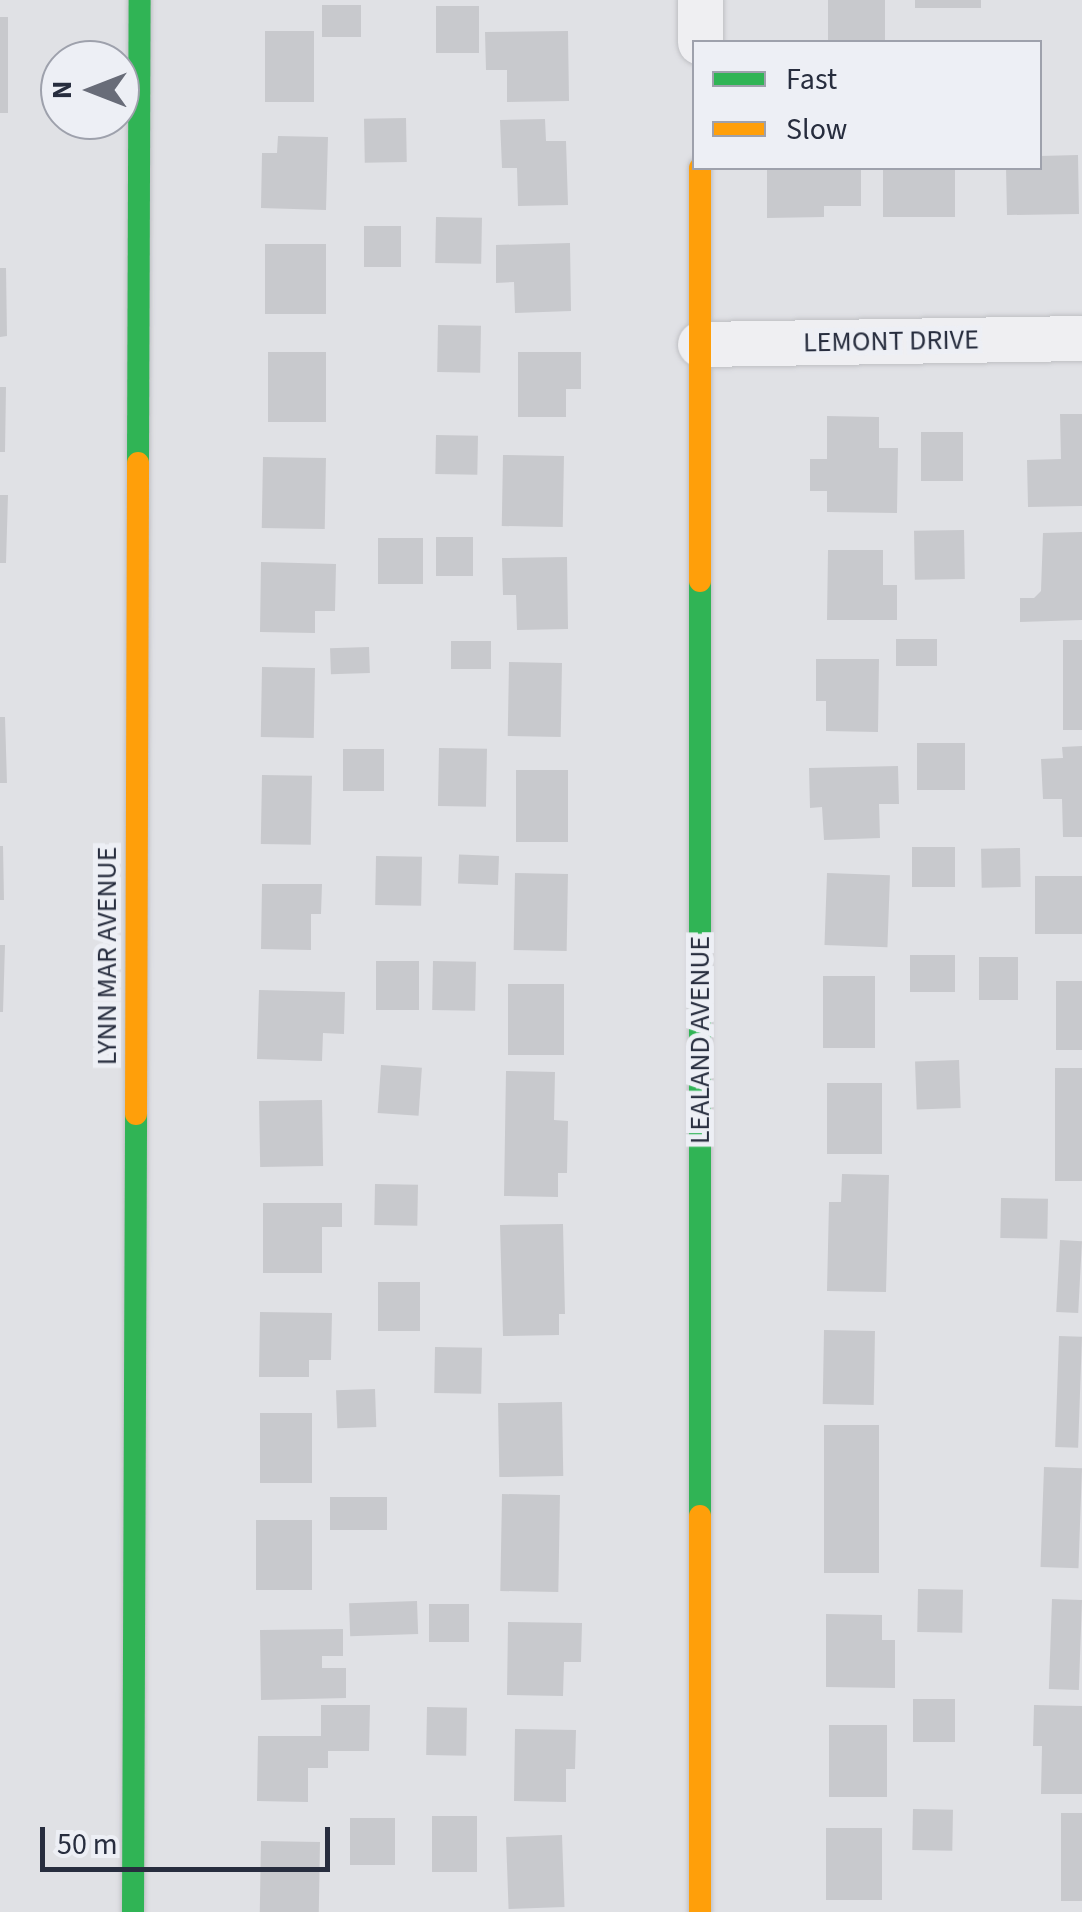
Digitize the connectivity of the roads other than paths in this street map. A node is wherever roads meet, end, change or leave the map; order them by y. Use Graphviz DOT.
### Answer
graph roads {
  1 [pos="140,0"];
  2 [pos="700,0"];
  3 [pos="700,40"];
  4 [pos="700,170"];
  5 [pos="1082,338"];
  6 [pos="700,344"];
  7 [pos="133,1912"];
  8 [pos="700,1912"];
  1 -- 7 [label="street, LYNN MAR AVENUE"];
  2 -- 3 [label="street"];
  4 -- 6 [label="street, LEALAND AVENUE"];
  5 -- 6 [label="street, LEMONT DRIVE"];
  6 -- 8 [label="street, LEALAND AVENUE"];
}
